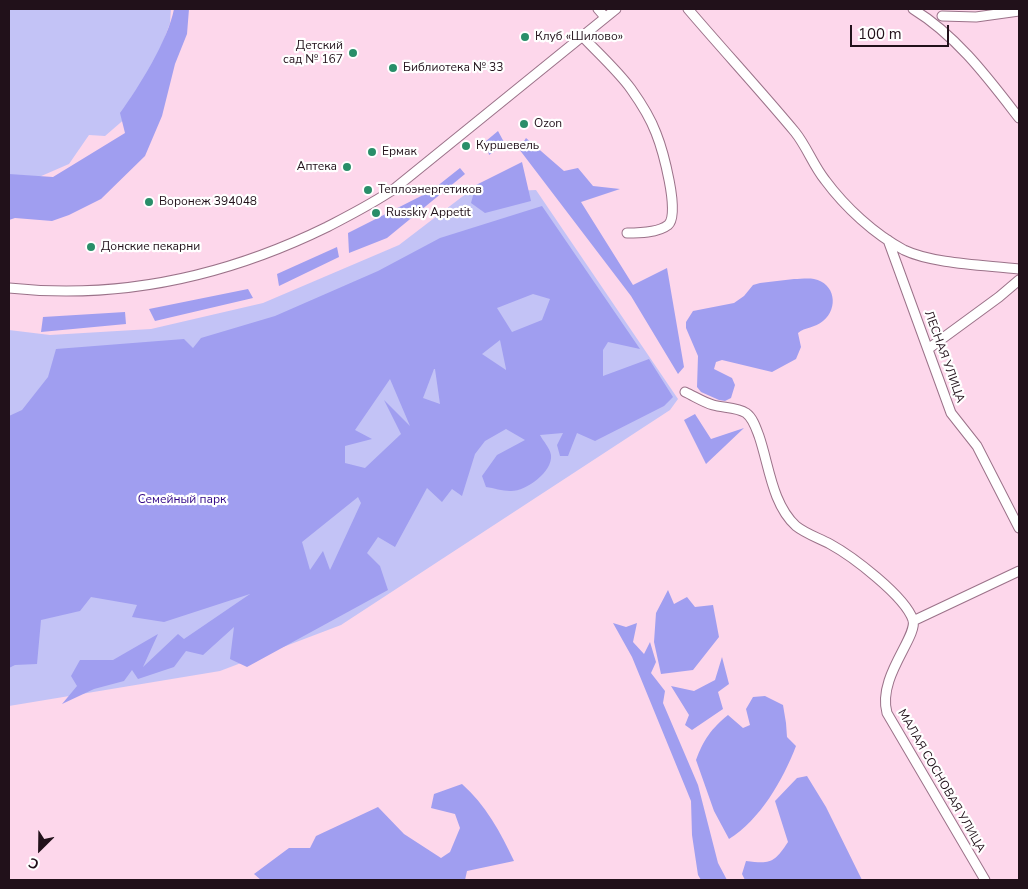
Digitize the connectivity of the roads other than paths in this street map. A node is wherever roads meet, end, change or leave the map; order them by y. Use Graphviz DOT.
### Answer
graph roads {
  1 [pos="598,9"];
  2 [pos="616,9"];
  3 [pos="688,9"];
  4 [pos="913,9"];
  5 [pos="1019,11"];
  6 [pos="939,16"];
  7 [pos="605,17"];
  8 [pos="582,36"];
  9 [pos="1019,118"];
  10 [pos="626,233"];
  11 [pos="888,240"];
  12 [pos="1019,269"];
  13 [pos="1019,280"];
  14 [pos="9,288"];
  15 [pos="928,349"];
  16 [pos="685,392"];
  17 [pos="1019,528"];
  18 [pos="1019,571"];
  19 [pos="913,621"];
  20 [pos="985,880"];
  1 -- 7 [label="street"];
  2 -- 7 [label="street"];
  3 -- 11 [label="street"];
  4 -- 6 [label="street"];
  5 -- 6 [label="street"];
  6 -- 9 [label="street"];
  7 -- 8 [label="street"];
  8 -- 10 [label="street"];
  8 -- 14 [label="street"];
  11 -- 12 [label="street"];
  11 -- 15 [label="street, ЛЕСНАЯ УЛИЦА"];
  13 -- 15 [label="street"];
  15 -- 17 [label="street, ЛЕСНАЯ УЛИЦА"];
  16 -- 19 [label="street"];
  18 -- 19 [label="street"];
  19 -- 20 [label="street, МАЛАЯ СОСНОВАЯ УЛИЦА"];
}
